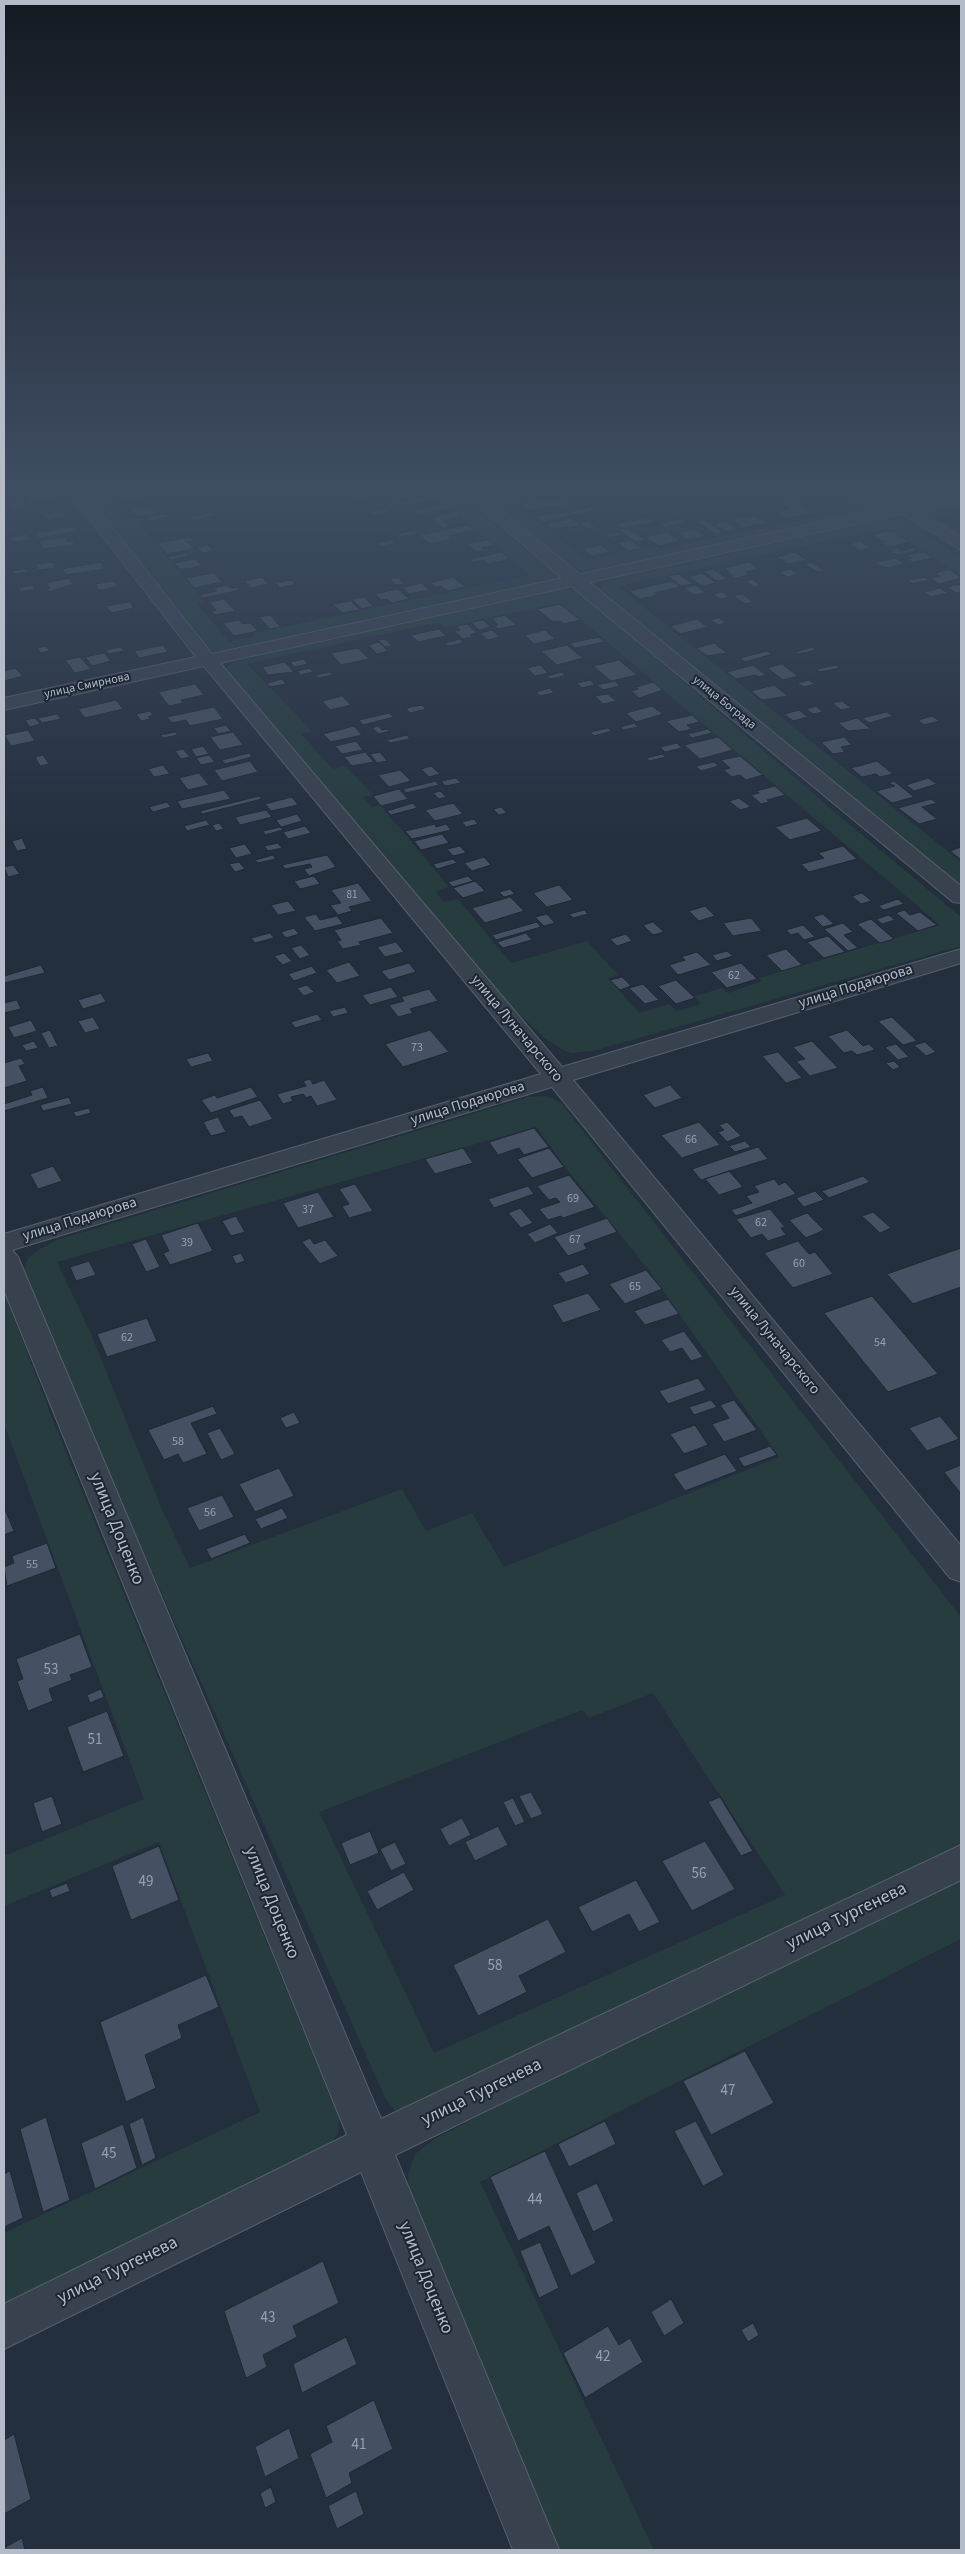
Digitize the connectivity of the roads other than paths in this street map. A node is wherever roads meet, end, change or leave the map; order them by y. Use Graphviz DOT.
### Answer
graph roads {
  1 [pos="166,607"];
  2 [pos="458,607"];
  3 [pos="608,607"];
  4 [pos="208,660"];
  5 [pos="4,704"];
  6 [pos="961,897"];
  7 [pos="961,956"];
  8 [pos="557,1077"];
  9 [pos="4,1243"];
  10 [pos="4,1257"];
  11 [pos="961,1569"];
  12 [pos="961,1862"];
  13 [pos="371,2146"];
  14 [pos="4,2327"];
  15 [pos="536,2550"];
  1 -- 4 [label="street, улица Луначарского"];
  2 -- 4 [label="street, улица Смирнова"];
  3 -- 6 [label="street, улица Бограда"];
  4 -- 5 [label="street, улица Смирнова"];
  4 -- 8 [label="street, улица Луначарского"];
  7 -- 8 [label="street, улица Подаюрова"];
  8 -- 9 [label="street, улица Подаюрова"];
  8 -- 11 [label="street, улица Луначарского"];
  10 -- 13 [label="street, улица Доценко"];
  12 -- 13 [label="street, улица Тургенева"];
  13 -- 14 [label="street, улица Тургенева"];
  13 -- 15 [label="street, улица Доценко"];
}
